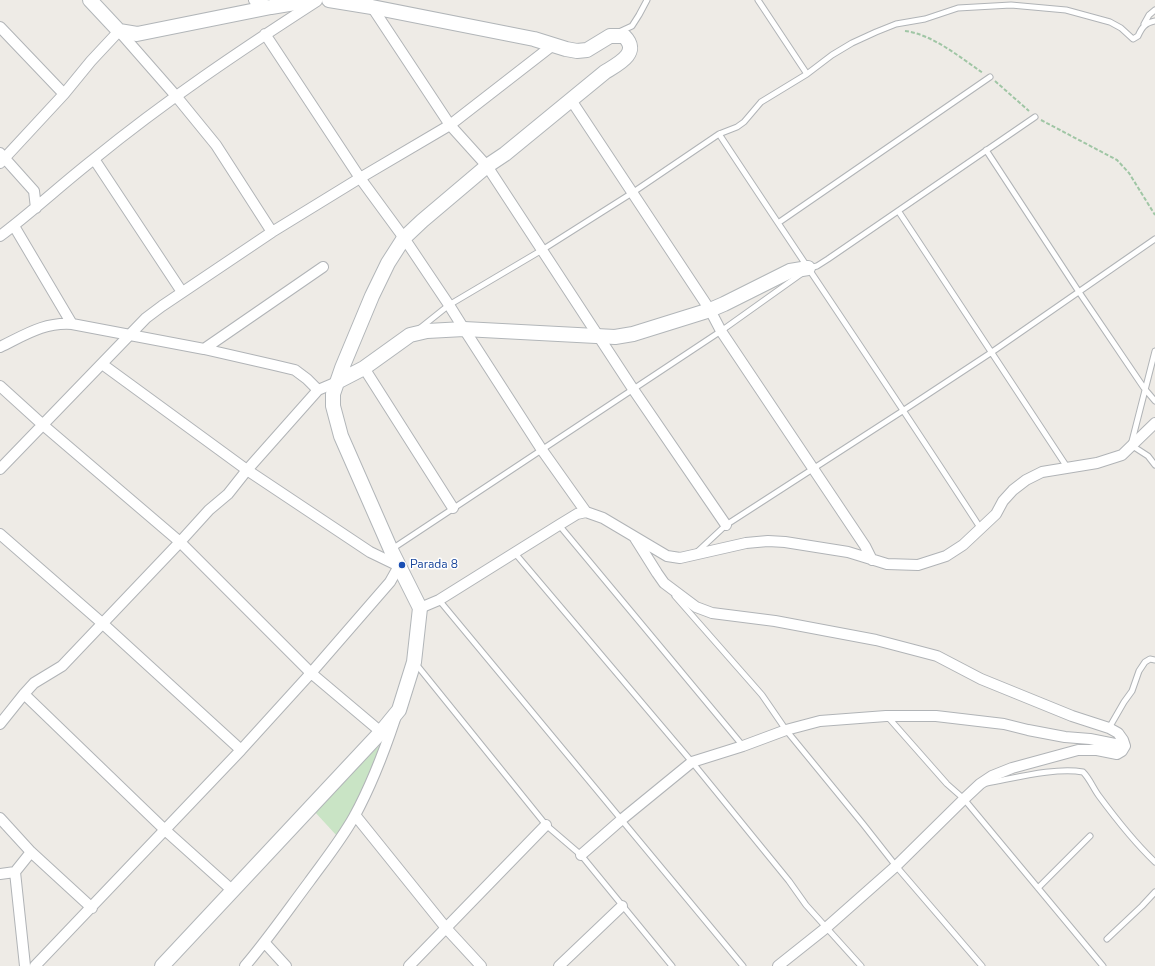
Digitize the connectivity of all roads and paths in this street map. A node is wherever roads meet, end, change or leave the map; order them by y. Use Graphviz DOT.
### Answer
graph roads {
  1 [pos="90,0"];
  2 [pos="254,0"];
  3 [pos="313,0"];
  4 [pos="319,0"];
  5 [pos="329,0"];
  6 [pos="647,0"];
  7 [pos="758,0"];
  8 [pos="271,7"];
  9 [pos="372,7"];
  10 [pos="1155,10"];
  11 [pos="1155,21"];
  12 [pos="0,27"];
  13 [pos="1142,27"];
  14 [pos="119,31"];
  15 [pos="899,31"];
  16 [pos="265,34"];
  17 [pos="610,36"];
  18 [pos="554,45"];
  19 [pos="807,74"];
  20 [pos="990,77"];
  21 [pos="64,94"];
  22 [pos="176,96"];
  23 [pos="571,100"];
  24 [pos="1035,117"];
  25 [pos="450,125"];
  26 [pos="719,134"];
  27 [pos="986,150"];
  28 [pos="1,158"];
  29 [pos="94,159"];
  30 [pos="488,166"];
  31 [pos="360,178"];
  32 [pos="632,193"];
  33 [pos="36,208"];
  34 [pos="899,212"];
  35 [pos="1155,215"];
  36 [pos="778,223"];
  37 [pos="14,226"];
  38 [pos="272,232"];
  39 [pos="0,236"];
  40 [pos="404,238"];
  41 [pos="1155,239"];
  42 [pos="542,250"];
  43 [pos="323,267"];
  44 [pos="808,268"];
  45 [pos="182,292"];
  46 [pos="1079,292"];
  47 [pos="449,305"];
  48 [pos="710,310"];
  49 [pos="72,324"];
  50 [pos="464,330"];
  51 [pos="721,331"];
  52 [pos="131,334"];
  53 [pos="410,335"];
  54 [pos="599,337"];
  55 [pos="0,347"];
  56 [pos="204,349"];
  57 [pos="1155,351"];
  58 [pos="992,352"];
  59 [pos="102,364"];
  60 [pos="364,368"];
  61 [pos="337,382"];
  62 [pos="0,386"];
  63 [pos="1144,388"];
  64 [pos="633,389"];
  65 [pos="318,390"];
  66 [pos="1155,401"];
  67 [pos="904,410"];
  68 [pos="1155,423"];
  69 [pos="43,425"];
  70 [pos="1131,444"];
  71 [pos="542,450"];
  72 [pos="1155,465"];
  73 [pos="1066,467"];
  74 [pos="0,469"];
  75 [pos="813,469"];
  76 [pos="247,470"];
  77 [pos="453,508"];
  78 [pos="586,512"];
  79 [pos="559,525"];
  80 [pos="726,525"];
  81 [pos="981,529"];
  82 [pos="0,534"];
  83 [pos="635,538"];
  84 [pos="180,542"];
  85 [pos="391,550"];
  86 [pos="514,552"];
  87 [pos="693,556"];
  88 [pos="872,560"];
  89 [pos="399,566"];
  90 [pos="664,583"];
  91 [pos="439,600"];
  92 [pos="420,608"];
  93 [pos="102,623"];
  94 [pos="1155,660"];
  95 [pos="414,662"];
  96 [pos="311,673"];
  97 [pos="24,694"];
  98 [pos="399,710"];
  99 [pos="886,716"];
  100 [pos="0,724"];
  101 [pos="1109,728"];
  102 [pos="786,730"];
  103 [pos="381,732"];
  104 [pos="743,746"];
  105 [pos="1125,746"];
  106 [pos="241,750"];
  107 [pos="692,762"];
  108 [pos="980,784"];
  109 [pos="964,799"];
  110 [pos="355,815"];
  111 [pos="0,818"];
  112 [pos="621,820"];
  113 [pos="546,825"];
  114 [pos="165,830"];
  115 [pos="1090,836"];
  116 [pos="31,852"];
  117 [pos="581,855"];
  118 [pos="1155,862"];
  119 [pos="896,866"];
  120 [pos="15,872"];
  121 [pos="0,874"];
  122 [pos="1038,888"];
  123 [pos="233,891"];
  124 [pos="1155,892"];
  125 [pos="622,906"];
  126 [pos="92,908"];
  127 [pos="827,927"];
  128 [pos="446,928"];
  129 [pos="1107,939"];
  130 [pos="265,942"];
  131 [pos="25,966"];
  132 [pos="35,966"];
  133 [pos="162,966"];
  134 [pos="245,966"];
  135 [pos="286,966"];
  136 [pos="408,966"];
  137 [pos="481,966"];
  138 [pos="559,966"];
  139 [pos="672,966"];
  140 [pos="743,966"];
  141 [pos="778,966"];
  142 [pos="861,966"];
  143 [pos="982,966"];
  144 [pos="1103,966"];
  1 -- 14 [label="street"];
  2 -- 8 [label="street"];
  3 -- 8 [label="street"];
  4 -- 16 [label="street"];
  5 -- 9 [label="street"];
  6 -- 17 [label="lane"];
  7 -- 19 [label="lane"];
  8 -- 14 [label="street"];
  9 -- 18 [label="street"];
  9 -- 25 [label="street"];
  10 -- 13 [label="lane"];
  11 -- 13 [label="lane"];
  12 -- 21 [label="street"];
  13 -- 19 [label="lane"];
  14 -- 21 [label="street"];
  14 -- 22 [label="street"];
  15 -- 20 [label="path"];
  16 -- 22 [label="street"];
  16 -- 31 [label="street"];
  17 -- 18 [label="street"];
  17 -- 23 [label="street"];
  18 -- 25 [label="street"];
  19 -- 26 [label="lane"];
  20 -- 24 [label="path"];
  20 -- 36 [label="lane"];
  21 -- 28 [label="street"];
  22 -- 29 [label="street"];
  22 -- 38 [label="street"];
  23 -- 30 [label="street"];
  23 -- 32 [label="street"];
  24 -- 27 [label="lane"];
  24 -- 35 [label="path"];
  25 -- 30 [label="street"];
  25 -- 31 [label="street"];
  26 -- 32 [label="lane"];
  26 -- 36 [label="lane"];
  27 -- 34 [label="lane"];
  27 -- 46 [label="lane"];
  28 -- 33 [label="street"];
  29 -- 33 [label="street"];
  29 -- 45 [label="street"];
  30 -- 40 [label="street"];
  30 -- 42 [label="street"];
  31 -- 38 [label="street"];
  31 -- 40 [label="street"];
  32 -- 42 [label="lane"];
  32 -- 48 [label="street"];
  33 -- 37 [label="street"];
  34 -- 44 [label="lane"];
  34 -- 58 [label="lane"];
  36 -- 44 [label="lane"];
  37 -- 39 [label="street"];
  37 -- 49 [label="street"];
  38 -- 45 [label="street"];
  40 -- 47 [label="street"];
  40 -- 61 [label="street"];
  41 -- 46 [label="lane"];
  42 -- 47 [label="lane"];
  42 -- 54 [label="street"];
  43 -- 56 [label="street"];
  44 -- 48 [label="street"];
  44 -- 51 [label="lane"];
  44 -- 67 [label="lane"];
  45 -- 52 [label="street"];
  46 -- 58 [label="lane"];
  46 -- 63 [label="lane"];
  47 -- 50 [label="street"];
  47 -- 53 [label="lane"];
  48 -- 51 [label="street"];
  48 -- 54 [label="street"];
  49 -- 52 [label="street"];
  49 -- 55 [label="street"];
  50 -- 53 [label="street"];
  50 -- 54 [label="street"];
  50 -- 71 [label="street"];
  51 -- 64 [label="lane"];
  51 -- 75 [label="street"];
  52 -- 56 [label="street"];
  52 -- 59 [label="street"];
  53 -- 60 [label="street"];
  54 -- 64 [label="street"];
  56 -- 65 [label="street"];
  57 -- 63 [label="lane"];
  58 -- 67 [label="lane"];
  58 -- 73 [label="lane"];
  59 -- 69 [label="street"];
  59 -- 76 [label="street"];
  60 -- 61 [label="street"];
  60 -- 77 [label="street"];
  61 -- 65 [label="street"];
  61 -- 85 [label="street"];
  62 -- 69 [label="street"];
  63 -- 66 [label="lane"];
  63 -- 70 [label="lane"];
  64 -- 71 [label="lane"];
  64 -- 80 [label="street"];
  65 -- 76 [label="street"];
  67 -- 75 [label="lane"];
  67 -- 81 [label="lane"];
  68 -- 70 [label="street"];
  69 -- 74 [label="street"];
  69 -- 84 [label="street"];
  70 -- 72 [label="lane"];
  70 -- 73 [label="street"];
  71 -- 77 [label="lane"];
  71 -- 78 [label="street"];
  73 -- 81 [label="street"];
  75 -- 80 [label="lane"];
  75 -- 88 [label="street"];
  76 -- 84 [label="street"];
  76 -- 89 [label="street"];
  77 -- 85 [label="lane"];
  78 -- 79 [label="street"];
  78 -- 83 [label="street"];
  79 -- 86 [label="street"];
  79 -- 104 [label="lane"];
  80 -- 87 [label="lane"];
  81 -- 88 [label="street"];
  82 -- 93 [label="street"];
  83 -- 87 [label="street"];
  83 -- 90 [label="street"];
  84 -- 93 [label="street"];
  84 -- 96 [label="street"];
  85 -- 89 [label="street"];
  86 -- 91 [label="street"];
  86 -- 107 [label="lane"];
  87 -- 88 [label="street"];
  89 -- 92 [label="street"];
  89 -- 96 [label="street"];
  90 -- 101 [label="street"];
  90 -- 102 [label="lane"];
  91 -- 92 [label="street"];
  91 -- 112 [label="lane"];
  92 -- 95 [label="street"];
  93 -- 97 [label="street"];
  93 -- 106 [label="street"];
  94 -- 101 [label="lane"];
  95 -- 98 [label="street"];
  95 -- 113 [label="lane"];
  96 -- 103 [label="street"];
  96 -- 106 [label="street"];
  97 -- 100 [label="street"];
  97 -- 114 [label="street"];
  98 -- 103 [label="street"];
  98 -- 110 [label="street"];
  99 -- 102 [label="street"];
  99 -- 105 [label="street"];
  99 -- 109 [label="lane"];
  101 -- 105 [label="street"];
  102 -- 104 [label="street"];
  102 -- 119 [label="lane"];
  103 -- 123 [label="street"];
  104 -- 107 [label="street"];
  105 -- 108 [label="street"];
  106 -- 114 [label="street"];
  107 -- 112 [label="street"];
  107 -- 127 [label="lane"];
  108 -- 109 [label="street"];
  108 -- 118 [label="lane"];
  109 -- 119 [label="street"];
  109 -- 122 [label="lane"];
  110 -- 128 [label="street"];
  110 -- 130 [label="street"];
  111 -- 116 [label="street"];
  112 -- 117 [label="street"];
  112 -- 140 [label="lane"];
  113 -- 117 [label="lane"];
  113 -- 128 [label="street"];
  114 -- 123 [label="street"];
  114 -- 126 [label="street"];
  115 -- 122 [label="lane"];
  116 -- 120 [label="street"];
  116 -- 126 [label="street"];
  117 -- 125 [label="lane"];
  119 -- 127 [label="street"];
  119 -- 143 [label="lane"];
  120 -- 121 [label="street"];
  120 -- 131 [label="street"];
  122 -- 144 [label="lane"];
  123 -- 133 [label="street"];
  124 -- 129 [label="lane"];
  125 -- 138 [label="street"];
  125 -- 139 [label="lane"];
  126 -- 132 [label="street"];
  127 -- 141 [label="street"];
  127 -- 142 [label="lane"];
  128 -- 136 [label="street"];
  128 -- 137 [label="street"];
  130 -- 134 [label="street"];
  130 -- 135 [label="street"];
}
